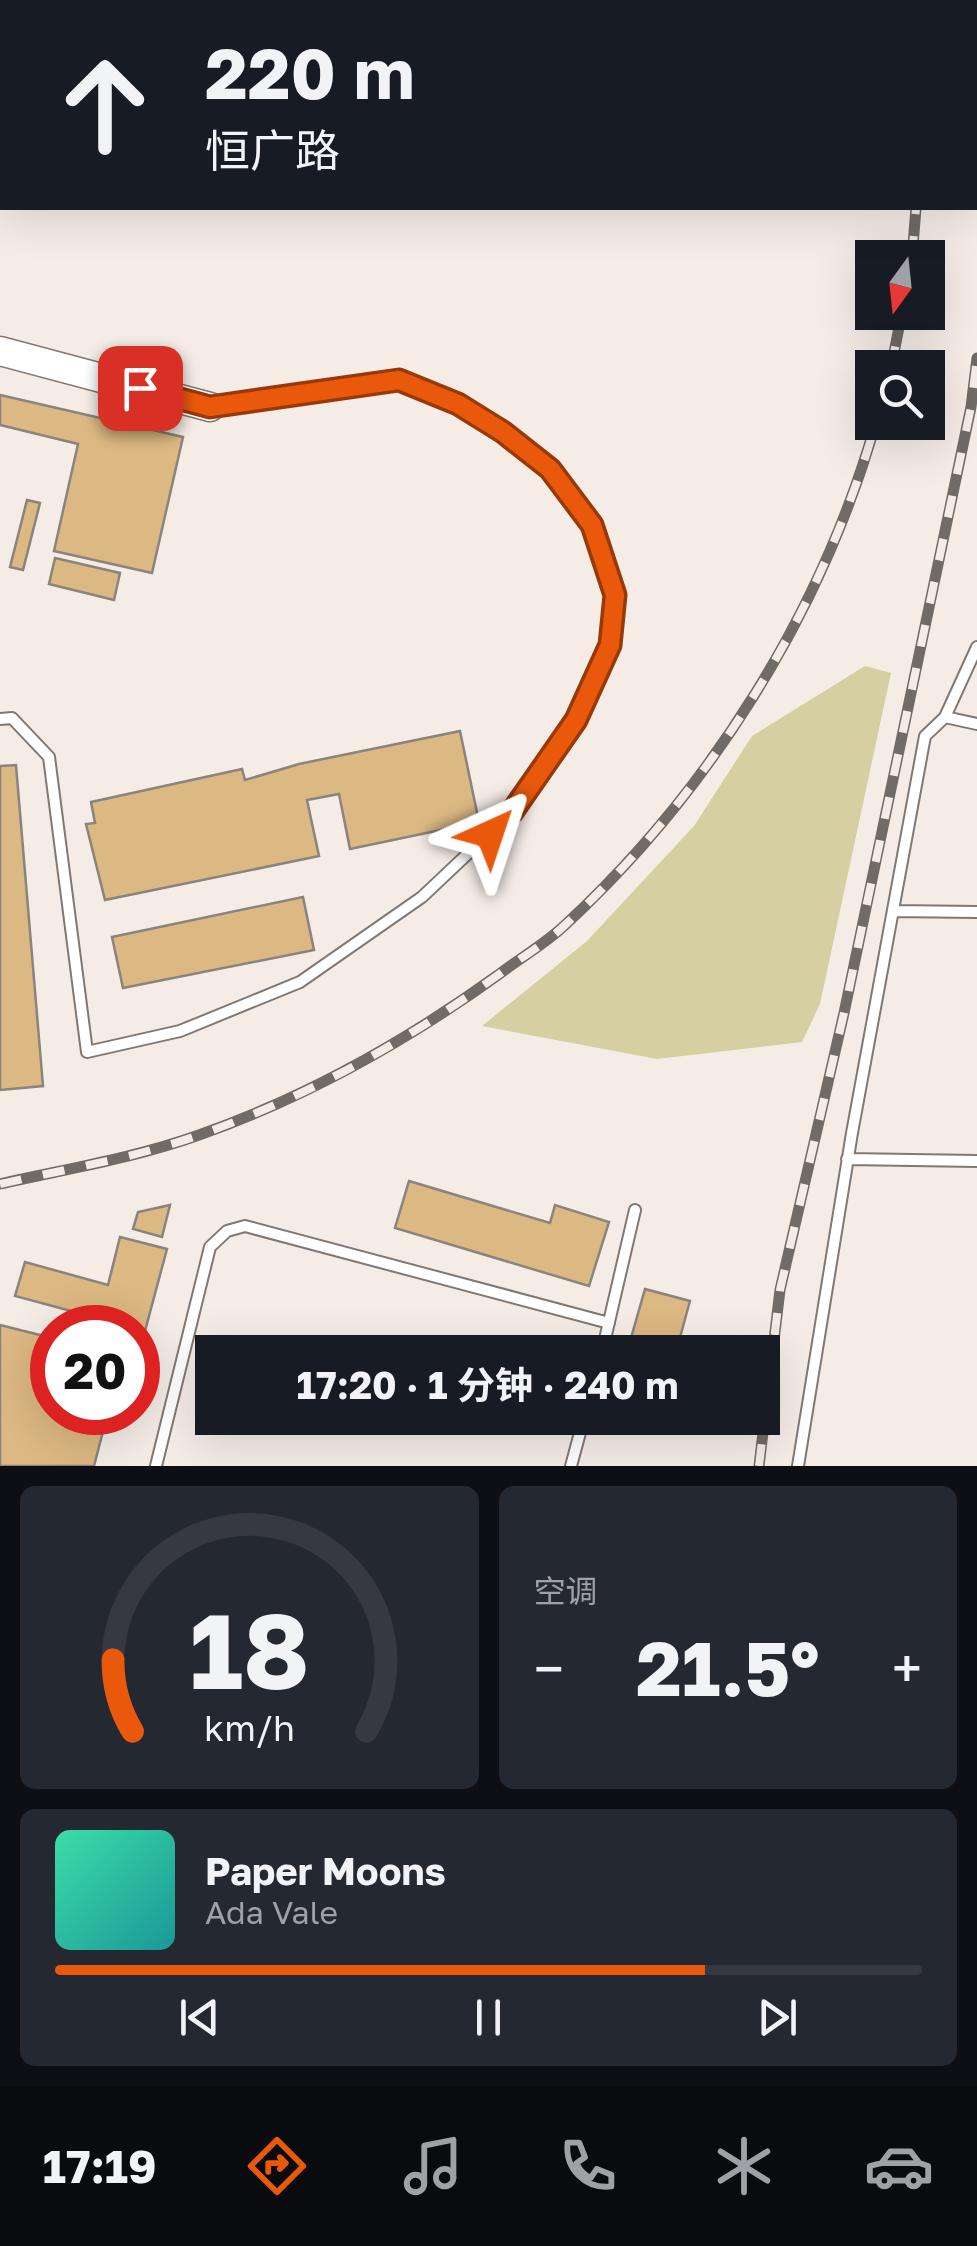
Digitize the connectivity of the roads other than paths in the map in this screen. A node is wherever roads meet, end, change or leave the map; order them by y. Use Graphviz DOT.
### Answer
graph roads {
  1 [pos="0,351"];
  2 [pos="0,360"];
  3 [pos="210,407"];
  4 [pos="977,647"];
  5 [pos="945,717"];
  6 [pos="0,719"];
  7 [pos="977,724"];
  8 [pos="893,911"];
  9 [pos="977,912"];
  10 [pos="847,1159"];
  11 [pos="977,1161"];
  12 [pos="635,1210"];
  13 [pos="609,1323"];
  14 [pos="606,1335"];
  15 [pos="579,1435"];
  16 [pos="156,1466"];
  17 [pos="571,1466"];
  18 [pos="798,1466"];
  1 -- 3 [label="street"];
  2 -- 3 [label="street"];
  3 -- 6 [label="lane"];
  4 -- 5 [label="lane"];
  5 -- 7 [label="lane"];
  5 -- 8 [label="lane"];
  8 -- 9 [label="lane"];
  8 -- 10 [label="lane"];
  10 -- 11 [label="lane"];
  10 -- 18 [label="lane"];
  12 -- 13 [label="lane"];
  13 -- 14 [label="lane"];
  13 -- 16 [label="lane"];
  15 -- 17 [label="lane"];
}
